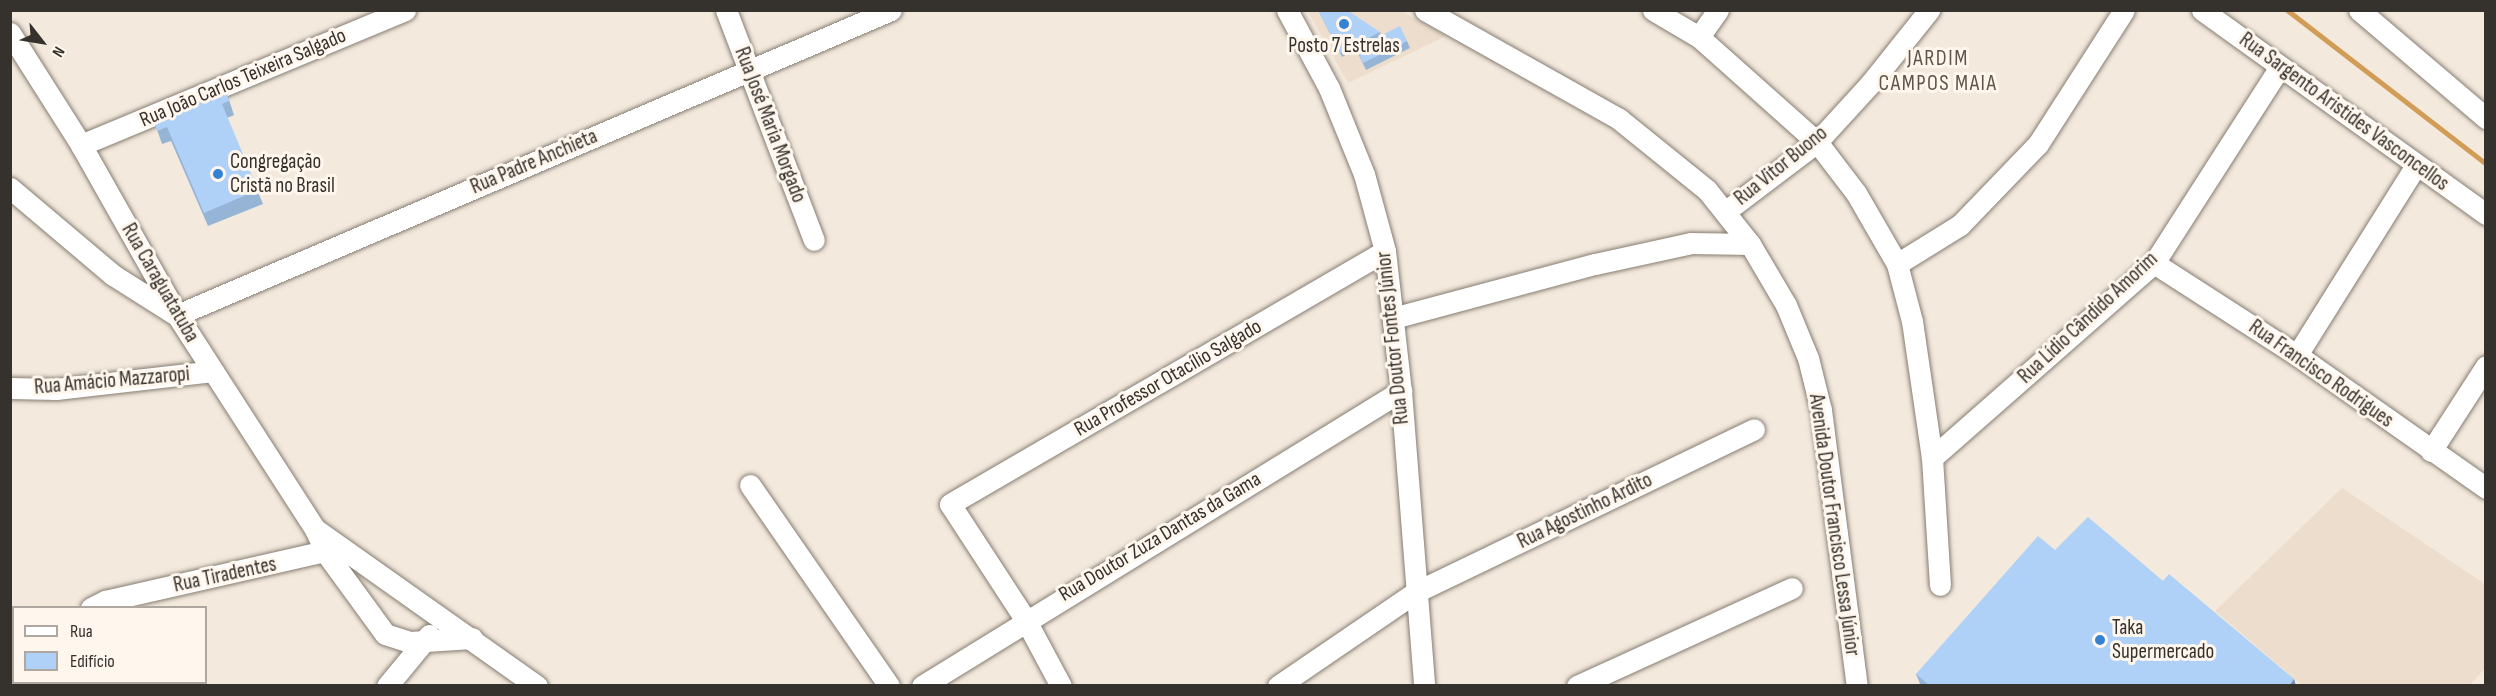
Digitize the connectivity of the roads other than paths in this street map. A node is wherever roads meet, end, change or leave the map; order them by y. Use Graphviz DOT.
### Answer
graph roads {
  1 [pos="405,10"];
  2 [pos="726,10"];
  3 [pos="891,10"];
  4 [pos="1425,10"];
  5 [pos="1653,10"];
  6 [pos="1718,10"];
  7 [pos="1929,10"];
  8 [pos="2124,10"];
  9 [pos="2202,10"];
  10 [pos="2359,10"];
  11 [pos="1297,15"];
  12 [pos="11,33"];
  13 [pos="1699,37"];
  14 [pos="2280,67"];
  15 [pos="750,70"];
  16 [pos="2486,118"];
  17 [pos="1817,142"];
  18 [pos="81,145"];
  19 [pos="2416,165"];
  20 [pos="10,188"];
  21 [pos="1726,211"];
  22 [pos="2486,214"];
  23 [pos="814,240"];
  24 [pos="1750,244"];
  25 [pos="140,248"];
  26 [pos="1385,251"];
  27 [pos="2154,263"];
  28 [pos="1897,264"];
  29 [pos="113,275"];
  30 [pos="177,315"];
  31 [pos="1393,318"];
  32 [pos="2297,355"];
  33 [pos="2486,366"];
  34 [pos="213,371"];
  35 [pos="10,388"];
  36 [pos="1401,391"];
  37 [pos="1754,429"];
  38 [pos="2431,451"];
  39 [pos="1932,458"];
  40 [pos="750,485"];
  41 [pos="2486,488"];
  42 [pos="333,550"];
  43 [pos="381,574"];
  44 [pos="1940,585"];
  45 [pos="1792,588"];
  46 [pos="1416,592"];
  47 [pos="356,594"];
  48 [pos="95,606"];
  49 [pos="433,611"];
  50 [pos="1025,619"];
  51 [pos="385,634"];
  52 [pos="472,638"];
  53 [pos="425,641"];
  54 [pos="391,679"];
  55 [pos="537,686"];
  56 [pos="889,686"];
  57 [pos="922,686"];
  58 [pos="1061,686"];
  59 [pos="1278,686"];
  60 [pos="1424,686"];
  61 [pos="1577,686"];
  62 [pos="1857,686"];
  1 -- 18 [label="street, Rua João Carlos Teixeira Salgado"];
  2 -- 15 [label="street, Rua José Maria Morgado"];
  3 -- 15 [label="street, Rua Padre Anchieta"];
  4 -- 21 [label="street, Avenida Doutor Francisco Lessa Júnior"];
  5 -- 13 [label="street"];
  6 -- 13 [label="street"];
  7 -- 17 [label="street, Rua Vitor Buono"];
  8 -- 28 [label="street"];
  9 -- 14 [label="street, Rua Sargento Aristides Vasconcellos"];
  10 -- 16 [label="street"];
  11 -- 26 [label="street, Rua Doutor Fontes Júnior"];
  12 -- 18 [label="street, Rua Caraguatatuba"];
  13 -- 17 [label="street"];
  14 -- 19 [label="street, Rua Sargento Aristides Vasconcellos"];
  14 -- 27 [label="street, Rua Lídio Cândido Amorim"];
  15 -- 23 [label="street, Rua José Maria Morgado"];
  15 -- 30 [label="street, Rua Padre Anchieta"];
  17 -- 21 [label="street, Rua Vitor Buono"];
  17 -- 28 [label="street"];
  18 -- 25 [label="street, Rua Caraguatatuba"];
  19 -- 22 [label="street, Rua Sargento Aristides Vasconcellos"];
  19 -- 32 [label="street"];
  20 -- 29 [label="street"];
  21 -- 24 [label="street, Avenida Doutor Francisco Lessa Júnior"];
  24 -- 31 [label="street"];
  24 -- 62 [label="street, Avenida Doutor Francisco Lessa Júnior"];
  25 -- 29 [label="street"];
  25 -- 30 [label="street, Rua Caraguatatuba"];
  26 -- 31 [label="street, Rua Doutor Fontes Júnior"];
  26 -- 50 [label="street, Rua Professor Otacílio Salgado"];
  27 -- 32 [label="street, Rua Francisco Rodrigues"];
  27 -- 39 [label="street, Rua Lídio Cândido Amorim"];
  28 -- 39 [label="street"];
  29 -- 30 [label="street"];
  30 -- 34 [label="street, Rua Caraguatatuba"];
  31 -- 36 [label="street, Rua Doutor Fontes Júnior"];
  32 -- 38 [label="street, Rua Francisco Rodrigues"];
  33 -- 38 [label="street"];
  34 -- 35 [label="street, Rua Amácio Mazzaropi"];
  34 -- 42 [label="street, Rua Caraguatatuba"];
  36 -- 46 [label="street, Rua Doutor Fontes Júnior"];
  36 -- 50 [label="street, Rua Doutor Zuza Dantas da Gama"];
  37 -- 46 [label="street, Rua Agostinho Ardito"];
  38 -- 41 [label="street, Rua Francisco Rodrigues"];
  39 -- 44 [label="street"];
  40 -- 56 [label="street"];
  42 -- 43 [label="street, Rua Caraguatatuba"];
  42 -- 47 [label="street, Rua Caraguatatuba"];
  42 -- 48 [label="street, Rua Tiradentes"];
  43 -- 47 [label="street"];
  43 -- 49 [label="street, Rua Caraguatatuba"];
  45 -- 61 [label="street"];
  46 -- 59 [label="street, Rua Agostinho Ardito"];
  46 -- 60 [label="street, Rua Doutor Fontes Júnior"];
  47 -- 51 [label="street, Rua Caraguatatuba"];
  49 -- 52 [label="street, Rua Caraguatatuba"];
  49 -- 53 [label="street"];
  50 -- 57 [label="street, Rua Doutor Zuza Dantas da Gama"];
  50 -- 58 [label="street"];
  51 -- 53 [label="street"];
  51 -- 54 [label="street"];
  52 -- 53 [label="street"];
  52 -- 55 [label="street, Rua Caraguatatuba"];
  53 -- 54 [label="street"];
}
